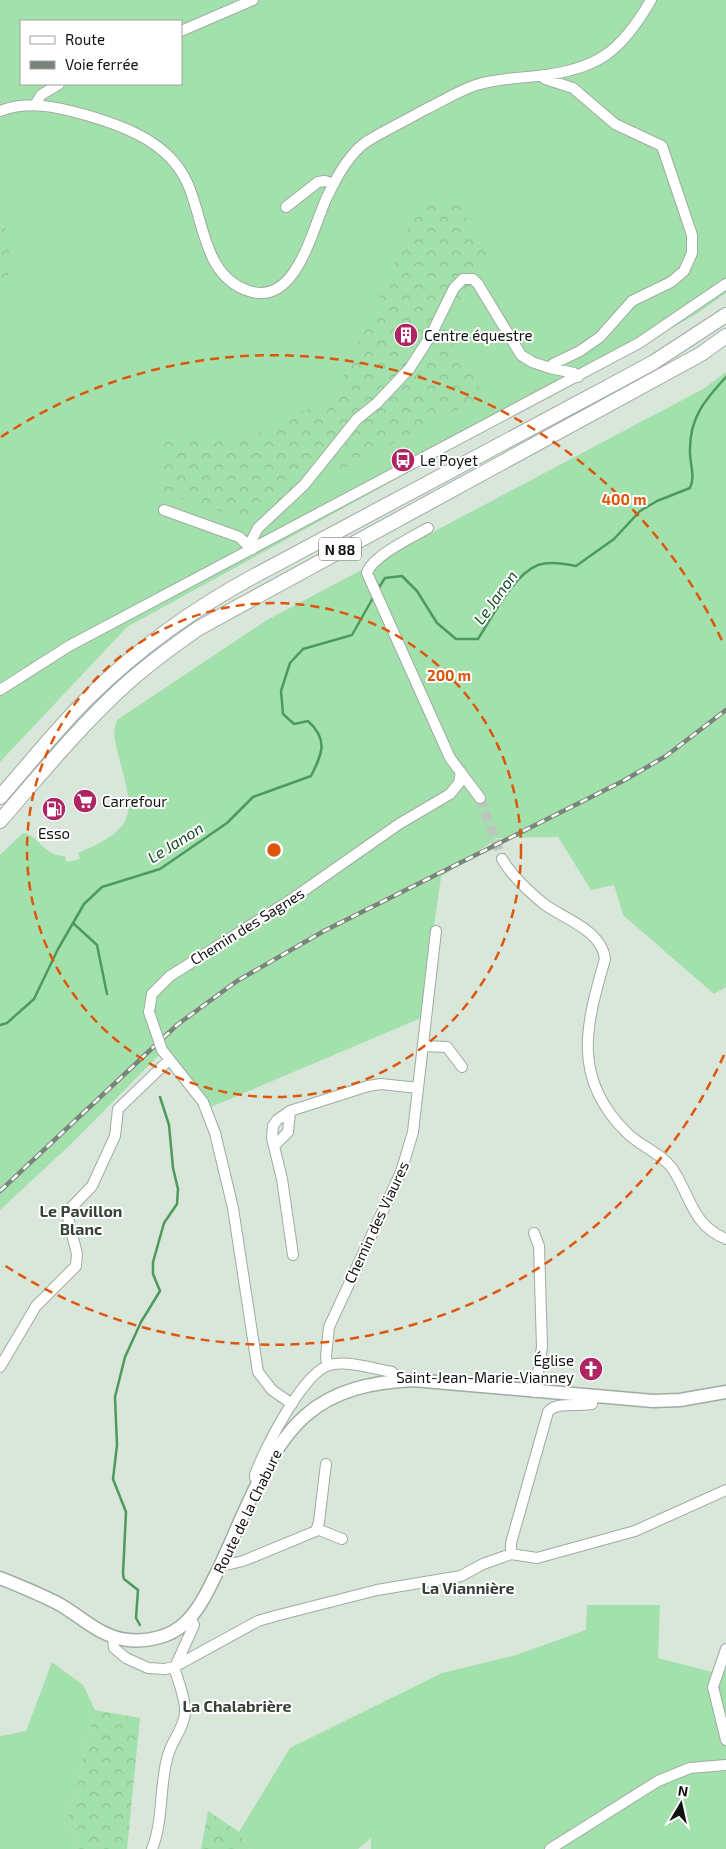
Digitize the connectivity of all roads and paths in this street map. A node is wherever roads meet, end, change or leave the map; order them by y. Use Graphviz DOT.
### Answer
graph roads {
  1 [pos="253,0"];
  2 [pos="651,0"];
  3 [pos="182,31"];
  4 [pos="543,75"];
  5 [pos="57,85"];
  6 [pos="35,105"];
  7 [pos="0,111"];
  8 [pos="334,184"];
  9 [pos="286,207"];
  10 [pos="726,284"];
  11 [pos="726,315"];
  12 [pos="726,336"];
  13 [pos="550,368"];
  14 [pos="578,377"];
  15 [pos="164,510"];
  16 [pos="428,528"];
  17 [pos="250,547"];
  18 [pos="0,690"];
  19 [pos="461,772"];
  20 [pos="0,797"];
  21 [pos="480,798"];
  22 [pos="0,821"];
  23 [pos="502,858"];
  24 [pos="436,931"];
  25 [pos="423,1046"];
  26 [pos="169,1060"];
  27 [pos="462,1067"];
  28 [pos="418,1088"];
  29 [pos="290,1111"];
  30 [pos="274,1146"];
  31 [pos="534,1233"];
  32 [pos="726,1239"];
  33 [pos="293,1254"];
  34 [pos="327,1365"];
  35 [pos="0,1368"];
  36 [pos="397,1381"];
  37 [pos="534,1392"];
  38 [pos="726,1392"];
  39 [pos="593,1397"];
  40 [pos="292,1404"];
  41 [pos="326,1464"];
  42 [pos="260,1481"];
  43 [pos="726,1490"];
  44 [pos="317,1529"];
  45 [pos="342,1539"];
  46 [pos="510,1554"];
  47 [pos="222,1561"];
  48 [pos="0,1578"];
  49 [pos="190,1618"];
  50 [pos="113,1637"];
  51 [pos="726,1649"];
  52 [pos="174,1668"];
  53 [pos="726,1740"];
  54 [pos="726,1765"];
  55 [pos="152,1849"];
  56 [pos="550,1849"];
  1 -- 3 [label="street"];
  2 -- 4 [label="street"];
  4 -- 8 [label="street"];
  4 -- 13 [label="street"];
  5 -- 6 [label="street"];
  6 -- 7 [label="street"];
  6 -- 8 [label="street"];
  8 -- 9 [label="street"];
  10 -- 14 [label="street"];
  11 -- 20 [label="highway, N 88"];
  12 -- 22 [label="highway, N 88"];
  13 -- 14 [label="street"];
  13 -- 17 [label="street"];
  14 -- 17 [label="street"];
  15 -- 17 [label="street"];
  16 -- 19 [label="street"];
  17 -- 18 [label="street"];
  19 -- 21 [label="street"];
  19 -- 26 [label="street, Chemin des Sagnes, bridge"];
  23 -- 32 [label="street"];
  24 -- 25 [label="street, Chemin des Viaures"];
  25 -- 27 [label="street"];
  25 -- 28 [label="street, Chemin des Viaures"];
  26 -- 35 [label="street"];
  26 -- 40 [label="street, Chemin des Sagnes"];
  28 -- 29 [label="street"];
  28 -- 34 [label="street, Chemin des Viaures"];
  29 -- 30 [label="street"];
  29 -- 30 [label="street"];
  30 -- 33 [label="street"];
  31 -- 37 [label="street"];
  34 -- 36 [label="street"];
  34 -- 40 [label="street"];
  36 -- 37 [label="main road, Route de la Chabure"];
  36 -- 42 [label="main road, Route de la Chabure"];
  37 -- 39 [label="main road, Route de la Chabure"];
  38 -- 39 [label="main road, Route de la Chabure"];
  39 -- 46 [label="street"];
  40 -- 42 [label="street"];
  41 -- 44 [label="street"];
  42 -- 47 [label="main road, Route de la Chabure"];
  43 -- 46 [label="street"];
  44 -- 45 [label="street"];
  44 -- 47 [label="street"];
  46 -- 52 [label="street"];
  47 -- 49 [label="main road, Route de la Chabure"];
  48 -- 50 [label="main road, Route de la Chabure"];
  49 -- 50 [label="main road, Route de la Chabure"];
  49 -- 52 [label="street"];
  50 -- 52 [label="street"];
  51 -- 53 [label="street"];
  52 -- 55 [label="street"];
  54 -- 56 [label="street"];
}
